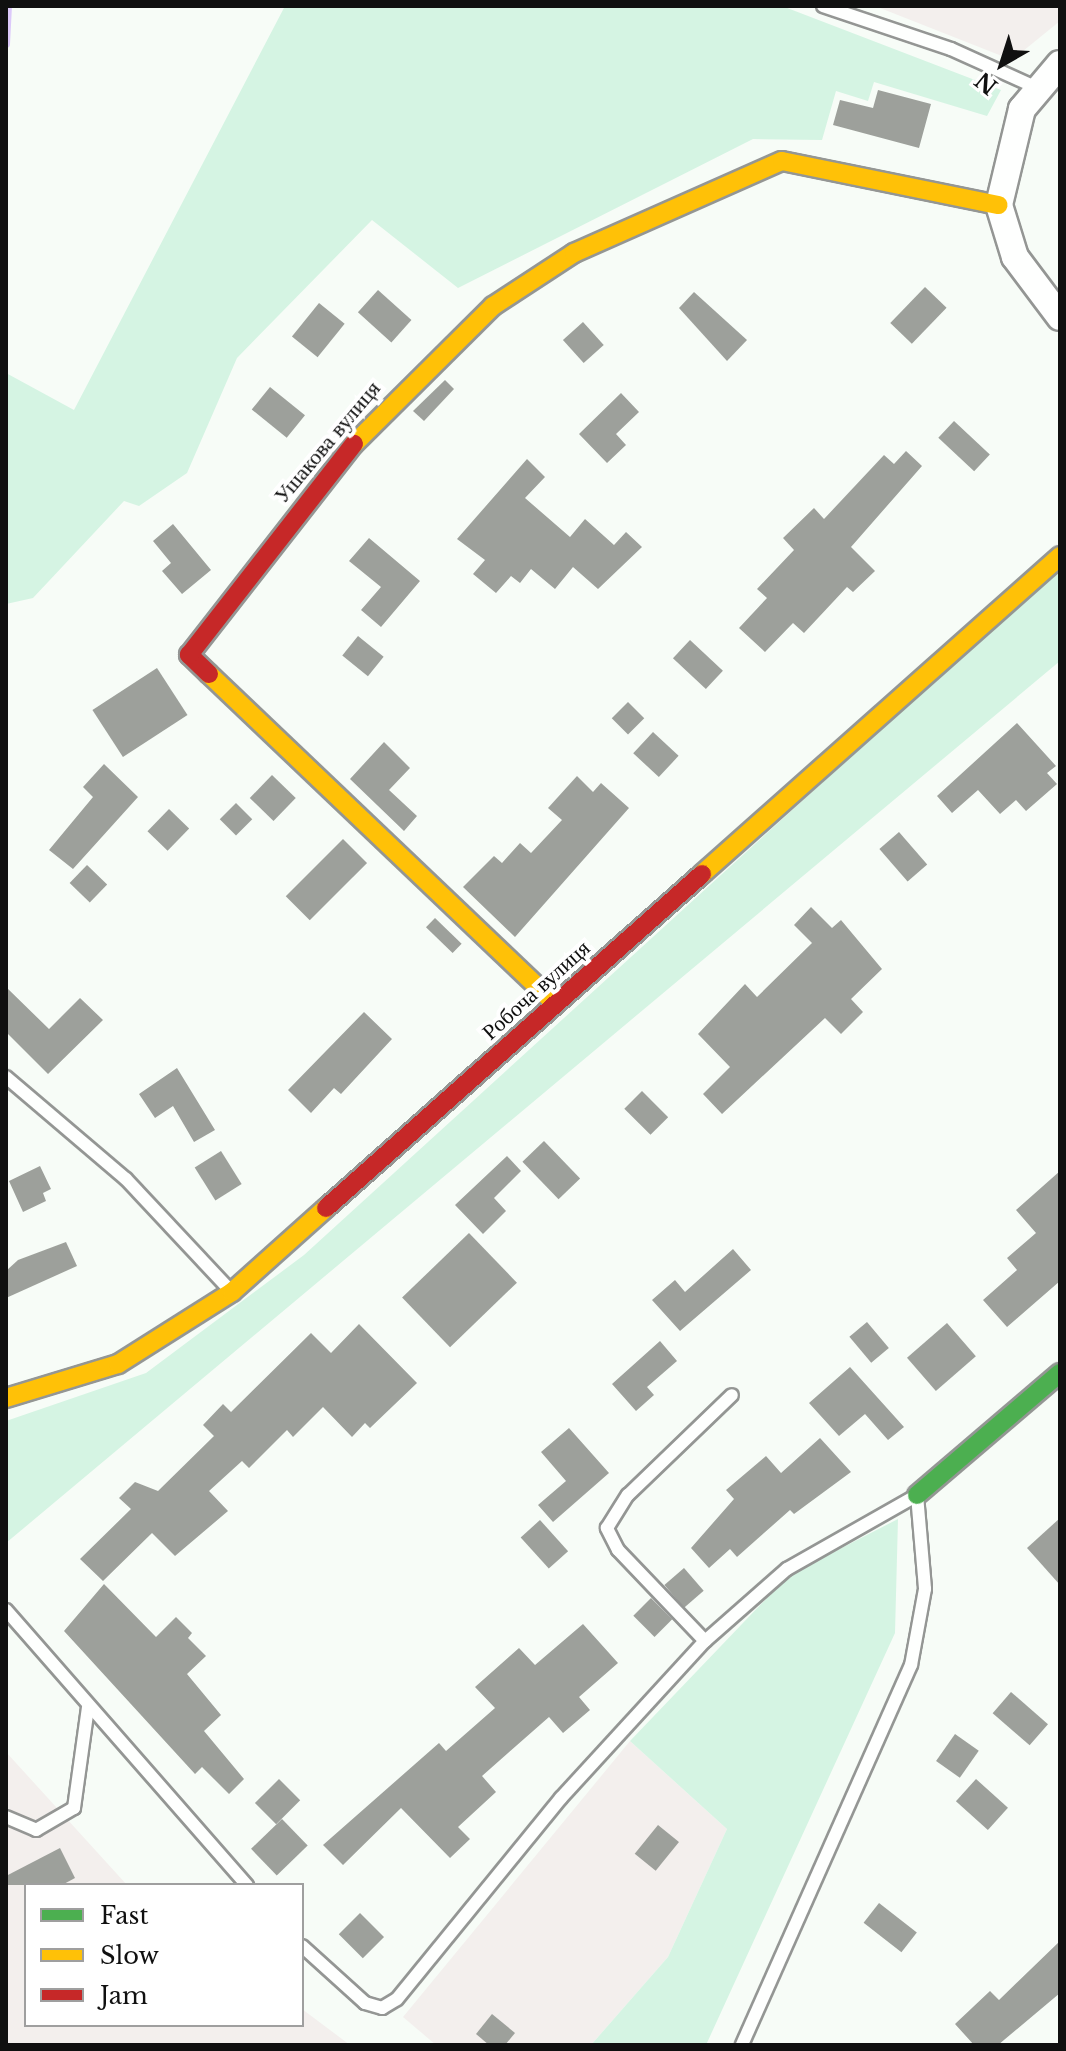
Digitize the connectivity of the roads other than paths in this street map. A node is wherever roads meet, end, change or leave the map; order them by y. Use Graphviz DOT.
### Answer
graph roads {
  1 [pos="823,6"];
  2 [pos="1060,64"];
  3 [pos="1035,87"];
  4 [pos="999,205"];
  5 [pos="1060,317"];
  6 [pos="1060,556"];
  7 [pos="555,1004"];
  8 [pos="6,1077"];
  9 [pos="232,1292"];
  10 [pos="1060,1373"];
  11 [pos="732,1395"];
  12 [pos="6,1398"];
  13 [pos="917,1495"];
  14 [pos="6,1610"];
  15 [pos="705,1641"];
  16 [pos="88,1707"];
  17 [pos="7,1823"];
  18 [pos="245,1883"];
  19 [pos="304,1948"];
  20 [pos="742,2045"];
  1 -- 3 [label="lane"];
  2 -- 3 [label="street"];
  3 -- 4 [label="street"];
  4 -- 5 [label="street"];
  4 -- 7 [label="street, Ушакова вулиця"];
  6 -- 7 [label="street, Робоча вулиця"];
  7 -- 9 [label="street, Робоча вулиця"];
  8 -- 9 [label="lane"];
  9 -- 12 [label="street, Робоча вулиця"];
  10 -- 13 [label="street"];
  11 -- 15 [label="lane"];
  13 -- 15 [label="lane"];
  13 -- 20 [label="lane"];
  14 -- 16 [label="lane"];
  15 -- 19 [label="lane"];
  16 -- 17 [label="lane"];
  16 -- 18 [label="lane"];
}
